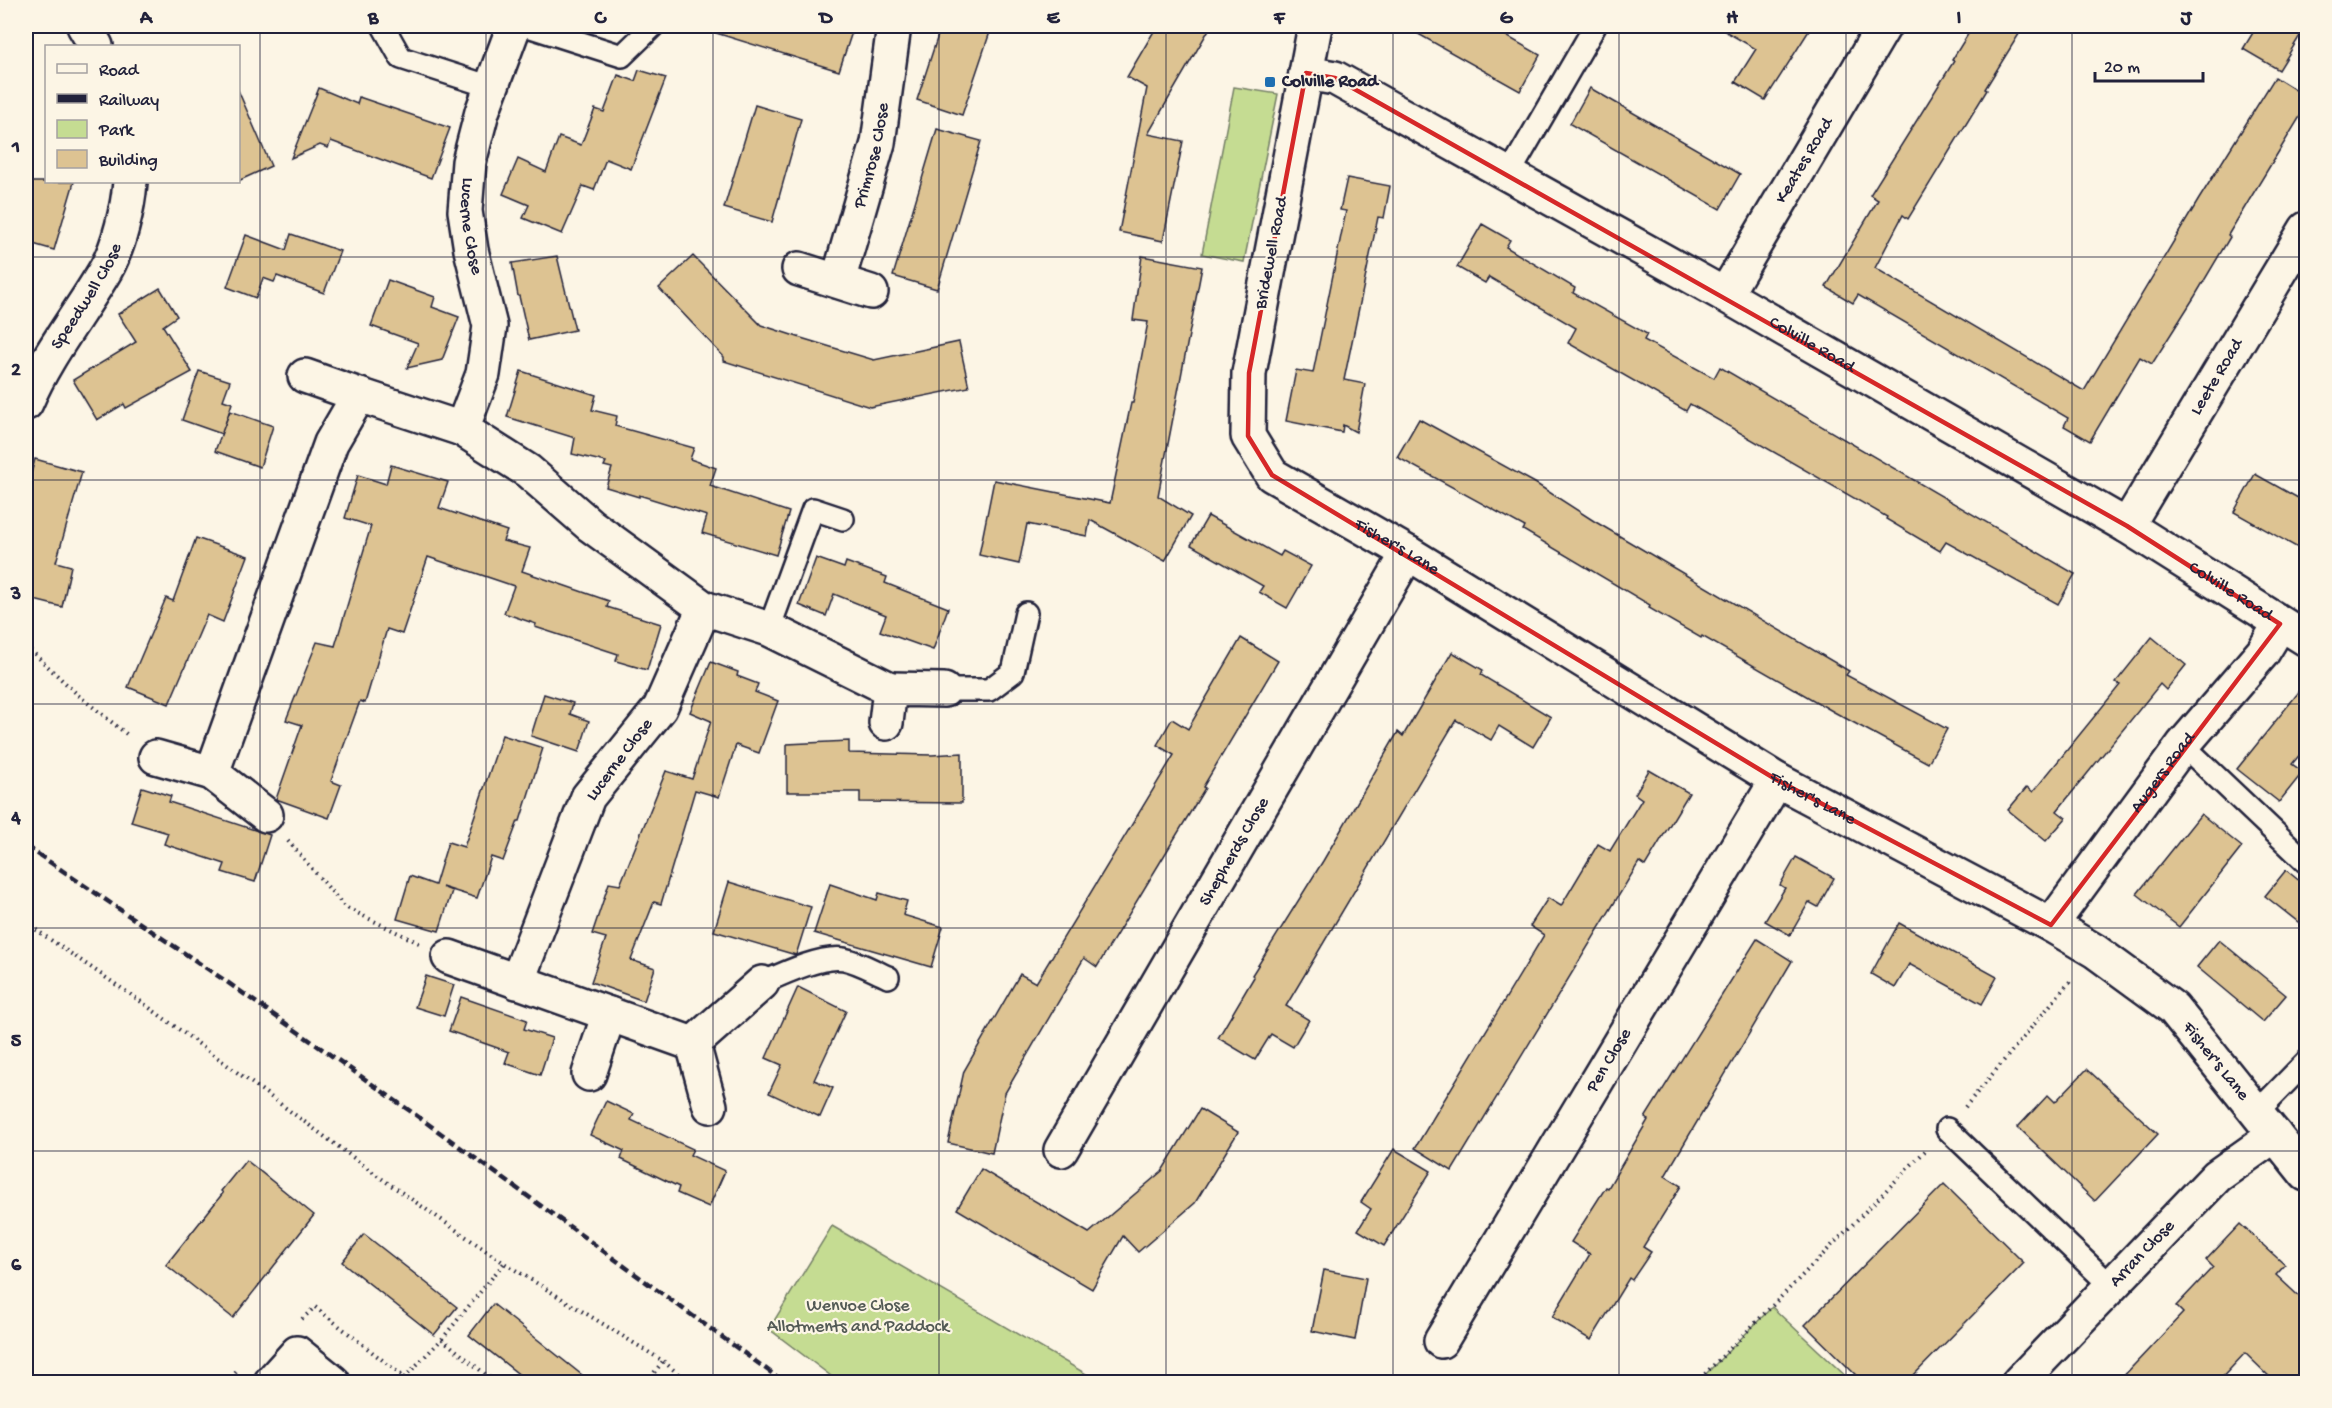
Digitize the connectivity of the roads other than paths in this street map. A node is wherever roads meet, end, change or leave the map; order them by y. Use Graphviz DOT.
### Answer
graph roads {
  1 [pos="84,26"];
  2 [pos="383,26"];
  3 [pos="514,26"];
  4 [pos="528,26"];
  5 [pos="653,26"];
  6 [pos="894,26"];
  7 [pos="1315,26"];
  8 [pos="1595,26"];
  9 [pos="1884,26"];
  10 [pos="95,45"];
  11 [pos="1306,73"];
  12 [pos="491,87"];
  13 [pos="1509,176"];
  14 [pos="130,183"];
  15 [pos="2307,229"];
  16 [pos="799,269"];
  17 [pos="838,281"];
  18 [pos="871,292"];
  19 [pos="1725,295"];
  20 [pos="305,376"];
  21 [pos="359,394"];
  22 [pos="26,403"];
  23 [pos="462,429"];
  24 [pos="1272,475"];
  25 [pos="843,519"];
  26 [pos="2127,526"];
  27 [pos="1408,553"];
  28 [pos="704,608"];
  29 [pos="1026,613"];
  30 [pos="769,629"];
  31 [pos="2293,632"];
  32 [pos="890,689"];
  33 [pos="944,690"];
  34 [pos="886,723"];
  35 [pos="2183,745"];
  36 [pos="156,757"];
  37 [pos="212,773"];
  38 [pos="1777,780"];
  39 [pos="266,815"];
  40 [pos="2307,862"];
  41 [pos="2051,925"];
  42 [pos="449,957"];
  43 [pos="888,976"];
  44 [pos="518,982"];
  45 [pos="762,983"];
  46 [pos="609,1014"];
  47 [pos="693,1044"];
  48 [pos="2307,1062"];
  49 [pos="589,1074"];
  50 [pos="710,1106"];
  51 [pos="2266,1124"];
  52 [pos="1947,1129"];
  53 [pos="1061,1150"];
  54 [pos="2307,1174"];
  55 [pos="2111,1286"];
  56 [pos="1441,1341"];
  57 [pos="271,1383"];
  58 [pos="333,1383"];
  59 [pos="2019,1383"];
  1 -- 10 [label="street"];
  2 -- 12 [label="lane"];
  3 -- 12 [label="street, Lucerne Close"];
  4 -- 5 [label="lane"];
  6 -- 17 [label="street, Primrose Close"];
  7 -- 11 [label="street, Bridewell Road"];
  8 -- 13 [label="lane"];
  9 -- 19 [label="street, Keates Road"];
  11 -- 13 [label="street, Colville Road"];
  11 -- 24 [label="street, Bridewell Road"];
  12 -- 23 [label="street, Lucerne Close"];
  13 -- 19 [label="street, Colville Road"];
  14 -- 22 [label="street, Speedwell Close"];
  15 -- 26 [label="street, Leete Road"];
  16 -- 17 [label="street"];
  17 -- 18 [label="street"];
  19 -- 26 [label="street, Colville Road"];
  20 -- 21 [label="street"];
  21 -- 23 [label="street"];
  21 -- 37 [label="street"];
  23 -- 28 [label="street"];
  24 -- 27 [label="street, Fisher's Lane"];
  25 -- 30 [label="lane"];
  26 -- 31 [label="street, Colville Road"];
  27 -- 38 [label="street, Fisher's Lane"];
  27 -- 53 [label="street, Shepherds Close"];
  28 -- 30 [label="street"];
  28 -- 44 [label="street, Lucerne Close"];
  29 -- 33 [label="lane"];
  30 -- 32 [label="street"];
  31 -- 35 [label="street, Augers Road"];
  32 -- 33 [label="street"];
  32 -- 34 [label="street"];
  35 -- 40 [label="lane"];
  35 -- 41 [label="street, Augers Road"];
  36 -- 37 [label="street"];
  37 -- 39 [label="street"];
  38 -- 41 [label="street, Fisher's Lane"];
  38 -- 56 [label="street, Pen Close"];
  41 -- 51 [label="street, Fisher's Lane"];
  42 -- 44 [label="street"];
  43 -- 45 [label="lane"];
  44 -- 46 [label="street"];
  45 -- 47 [label="street"];
  46 -- 47 [label="street"];
  46 -- 49 [label="street"];
  47 -- 50 [label="street"];
  48 -- 51 [label="lane"];
  51 -- 54 [label="street, Fisher's Lane"];
  51 -- 55 [label="street, Arran Close"];
  52 -- 55 [label="lane"];
  55 -- 59 [label="street, Arran Close"];
  57 -- 58 [label="street"];
}
